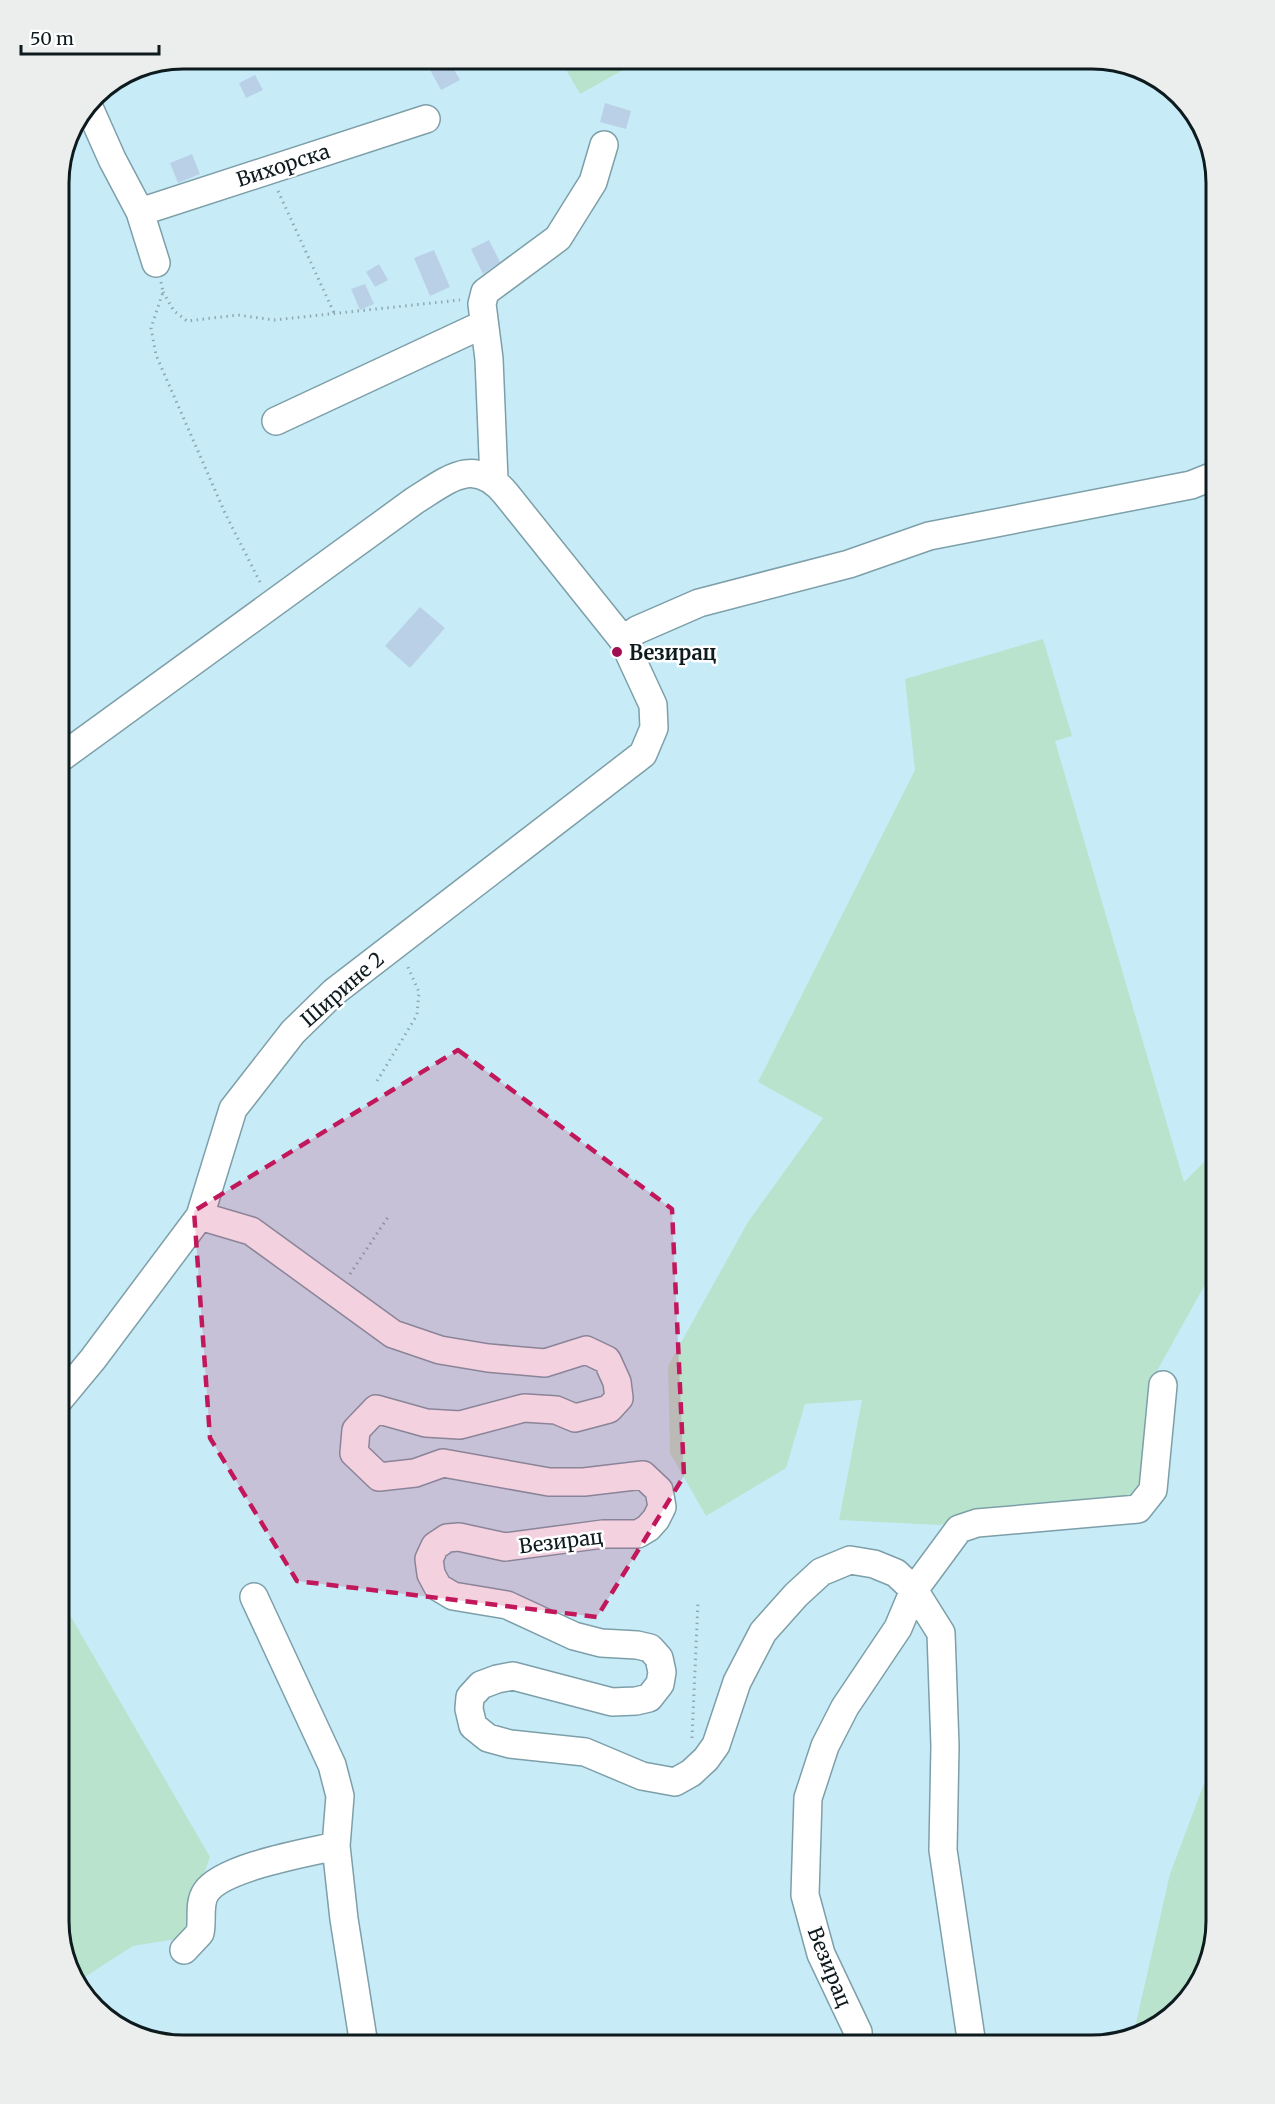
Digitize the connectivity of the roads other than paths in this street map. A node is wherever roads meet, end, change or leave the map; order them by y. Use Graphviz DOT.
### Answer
graph roads {
  1 [pos="92,113"];
  2 [pos="426,119"];
  3 [pos="604,145"];
  4 [pos="140,212"];
  5 [pos="156,263"];
  6 [pos="483,314"];
  7 [pos="276,421"];
  8 [pos="1206,479"];
  9 [pos="494,480"];
  10 [pos="623,640"];
  11 [pos="69,752"];
  12 [pos="200,1216"];
  13 [pos="1163,1385"];
  14 [pos="69,1387"];
  15 [pos="914,1590"];
  16 [pos="254,1597"];
  17 [pos="336,1846"];
  18 [pos="184,1950"];
  19 [pos="362,2035"];
  20 [pos="858,2035"];
  21 [pos="971,2035"];
  1 -- 4 [label="street"];
  2 -- 4 [label="street, Вихорска"];
  3 -- 6 [label="street"];
  4 -- 5 [label="street"];
  6 -- 7 [label="street"];
  6 -- 9 [label="street"];
  8 -- 10 [label="street"];
  9 -- 10 [label="street, Ширине 2"];
  9 -- 11 [label="street"];
  10 -- 12 [label="street, Ширине 2"];
  12 -- 14 [label="street, Ширине 2"];
  12 -- 15 [label="street, Везирац"];
  13 -- 15 [label="street"];
  15 -- 20 [label="street, Везирац"];
  15 -- 21 [label="street, Везирац"];
  16 -- 17 [label="street"];
  17 -- 18 [label="street"];
  17 -- 19 [label="street"];
}
